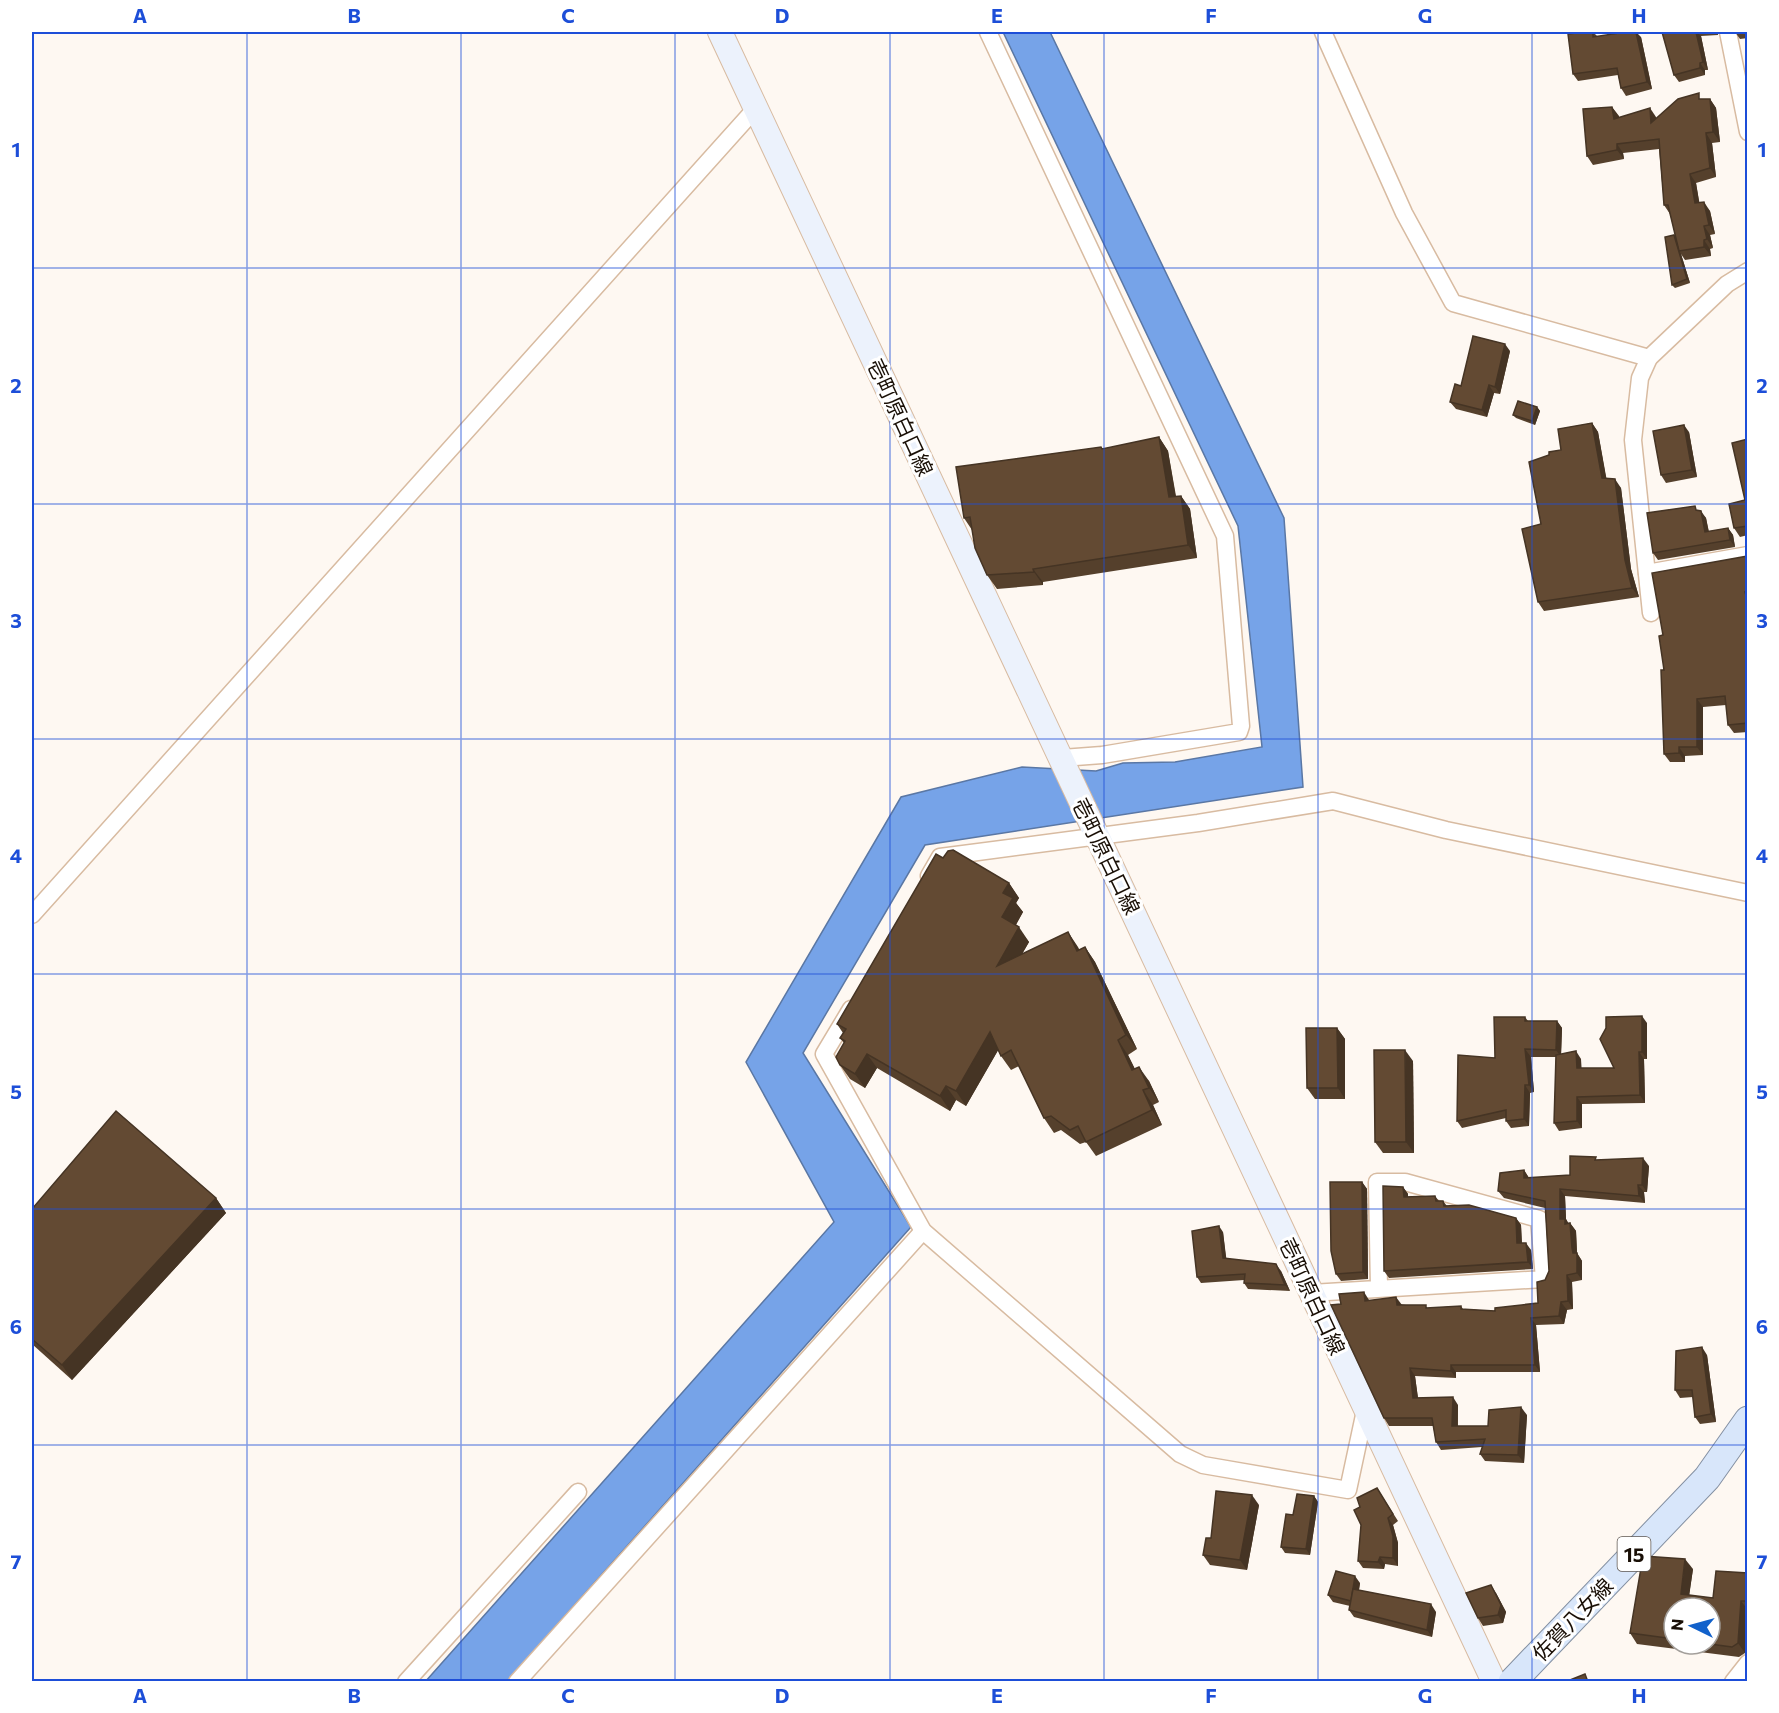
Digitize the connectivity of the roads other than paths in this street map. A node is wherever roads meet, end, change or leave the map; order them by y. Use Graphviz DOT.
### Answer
graph roads {
  1 [pos="720,32"];
  2 [pos="988,32"];
  3 [pos="1323,32"];
  4 [pos="1728,32"];
  5 [pos="756,108"];
  6 [pos="1748,132"];
  7 [pos="1748,271"];
  8 [pos="1649,358"];
  9 [pos="1748,555"];
  10 [pos="1647,573"];
  11 [pos="1651,613"];
  12 [pos="1064,764"];
  13 [pos="1095,830"];
  14 [pos="923,887"];
  15 [pos="1748,893"];
  16 [pos="32,915"];
  17 [pos="859,995"];
  18 [pos="923,1231"];
  19 [pos="1379,1289"];
  20 [pos="1311,1293"];
  21 [pos="1366,1405"];
  22 [pos="1748,1420"];
  23 [pos="578,1492"];
  24 [pos="1748,1663"];
  25 [pos="406,1682"];
  26 [pos="517,1682"];
  27 [pos="1494,1682"];
  28 [pos="1512,1682"];
  29 [pos="1733,1682"];
  1 -- 5 [label="main road, 壱町原白口線"];
  2 -- 12 [label="street"];
  3 -- 8 [label="street"];
  4 -- 6 [label="street"];
  5 -- 12 [label="main road, 壱町原白口線"];
  5 -- 16 [label="street"];
  7 -- 8 [label="street"];
  8 -- 10 [label="street"];
  9 -- 10 [label="street"];
  10 -- 11 [label="street"];
  12 -- 13 [label="main road, 壱町原白口線"];
  13 -- 14 [label="street"];
  13 -- 15 [label="street"];
  13 -- 20 [label="main road, 壱町原白口線"];
  17 -- 18 [label="street"];
  18 -- 21 [label="street"];
  18 -- 26 [label="street"];
  19 -- 19 [label="street"];
  19 -- 20 [label="street"];
  20 -- 21 [label="main road, 壱町原白口線"];
  21 -- 27 [label="main road, 壱町原白口線"];
  22 -- 28 [label="main road, 佐賀八女線 / 15"];
  23 -- 25 [label="street"];
  24 -- 29 [label="street"];
}
